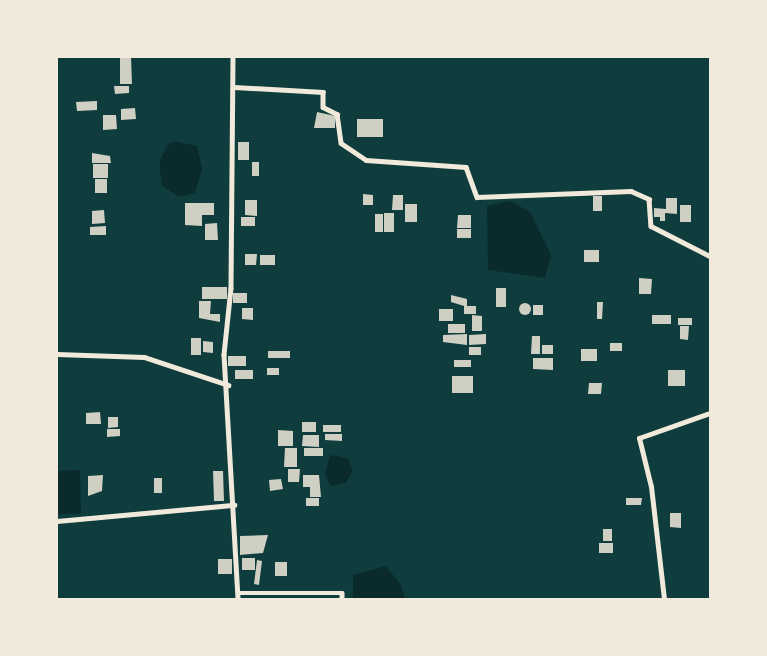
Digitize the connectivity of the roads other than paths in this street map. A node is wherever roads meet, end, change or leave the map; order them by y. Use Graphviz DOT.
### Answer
graph roads {
  1 [pos="233,57"];
  2 [pos="234,87"];
  3 [pos="710,256"];
  4 [pos="57,354"];
  5 [pos="228,385"];
  6 [pos="710,413"];
  7 [pos="234,506"];
  8 [pos="57,521"];
  9 [pos="238,596"];
  10 [pos="342,599"];
  11 [pos="664,599"];
  1 -- 2 [label="street"];
  2 -- 3 [label="street"];
  2 -- 5 [label="street"];
  4 -- 5 [label="street"];
  5 -- 7 [label="street"];
  6 -- 11 [label="street"];
  7 -- 8 [label="street"];
  7 -- 9 [label="street"];
  9 -- 10 [label="street"];
}
